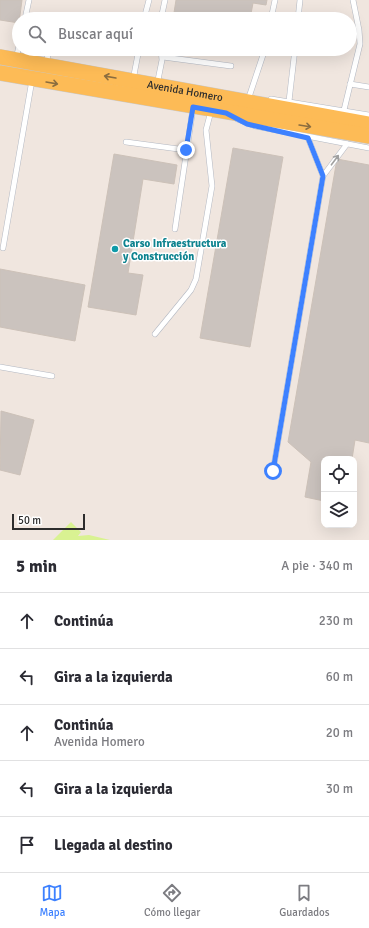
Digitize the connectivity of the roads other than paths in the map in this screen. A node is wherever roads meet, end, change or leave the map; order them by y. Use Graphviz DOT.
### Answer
graph roads {
  1 [pos="29,0"];
  2 [pos="149,0"];
  3 [pos="165,0"];
  4 [pos="275,0"];
  5 [pos="300,0"];
  6 [pos="352,0"];
  7 [pos="26,12"];
  8 [pos="146,12"];
  9 [pos="162,12"];
  10 [pos="272,12"];
  11 [pos="299,12"];
  12 [pos="355,12"];
  13 [pos="357,24"];
  14 [pos="357,52"];
  15 [pos="12,55"];
  16 [pos="24,56"];
  17 [pos="48,56"];
  18 [pos="137,56"];
  19 [pos="263,56"];
  20 [pos="294,56"];
  21 [pos="356,56"];
  22 [pos="163,57"];
  23 [pos="0,58"];
  24 [pos="46,66"];
  25 [pos="231,66"];
  26 [pos="0,73"];
  27 [pos="32,79"];
  28 [pos="132,81"];
  29 [pos="350,84"];
  30 [pos="157,86"];
  31 [pos="369,87"];
  32 [pos="248,100"];
  33 [pos="289,101"];
  34 [pos="193,107"];
  35 [pos="223,108"];
  36 [pos="344,110"];
  37 [pos="369,115"];
  38 [pos="369,124"];
  39 [pos="369,136"];
  40 [pos="308,138"];
  41 [pos="126,142"];
  42 [pos="347,144"];
  43 [pos="369,148"];
  44 [pos="186,150"];
  45 [pos="323,176"];
  46 [pos="175,229"];
  47 [pos="3,248"];
  48 [pos="154,334"];
  49 [pos="0,367"];
  50 [pos="52,376"];
  51 [pos="273,471"];
  1 -- 7 [label="lane"];
  2 -- 8 [label="lane"];
  3 -- 9 [label="lane"];
  4 -- 10 [label="lane"];
  5 -- 11 [label="lane"];
  6 -- 12 [label="lane"];
  13 -- 14 [label="lane"];
  15 -- 23 [label="main road, Avenida Homero"];
  16 -- 24 [label="main road, Avenida Homero"];
  17 -- 24 [label="lane"];
  18 -- 28 [label="lane"];
  19 -- 32 [label="lane"];
  20 -- 33 [label="lane"];
  21 -- 29 [label="lane"];
  22 -- 25 [label="lane"];
  22 -- 30 [label="lane"];
  28 -- 24 [label="main road, Avenida Homero, one-way"];
  26 -- 27 [label="main road, Avenida Homero"];
  27 -- 34 [label="main road, Avenida Homero, one-way"];
  27 -- 47 [label="lane"];
  28 -- 30 [label="main road, Avenida Homero"];
  29 -- 31 [label="lane"];
  29 -- 36 [label="lane"];
  30 -- 35 [label="main road, Avenida Homero"];
  32 -- 33 [label="lane"];
  32 -- 35 [label="lane"];
  33 -- 36 [label="lane"];
  34 -- 35 [label="main road, Avenida Homero"];
  34 -- 44 [label="lane"];
  35 -- 38 [label="main road, Avenida Homero"];
  35 -- 39 [label="main road, Avenida Homero, one-way"];
  35 -- 40 [label="lane"];
  35 -- 48 [label="lane"];
  36 -- 37 [label="lane"];
  40 -- 42 [label="lane"];
  40 -- 45 [label="lane"];
  41 -- 44 [label="lane"];
  42 -- 43 [label="lane"];
  45 -- 42 [label="lane, one-way"];
  44 -- 46 [label="lane"];
  45 -- 51 [label="lane"];
  49 -- 50 [label="lane"];
}
